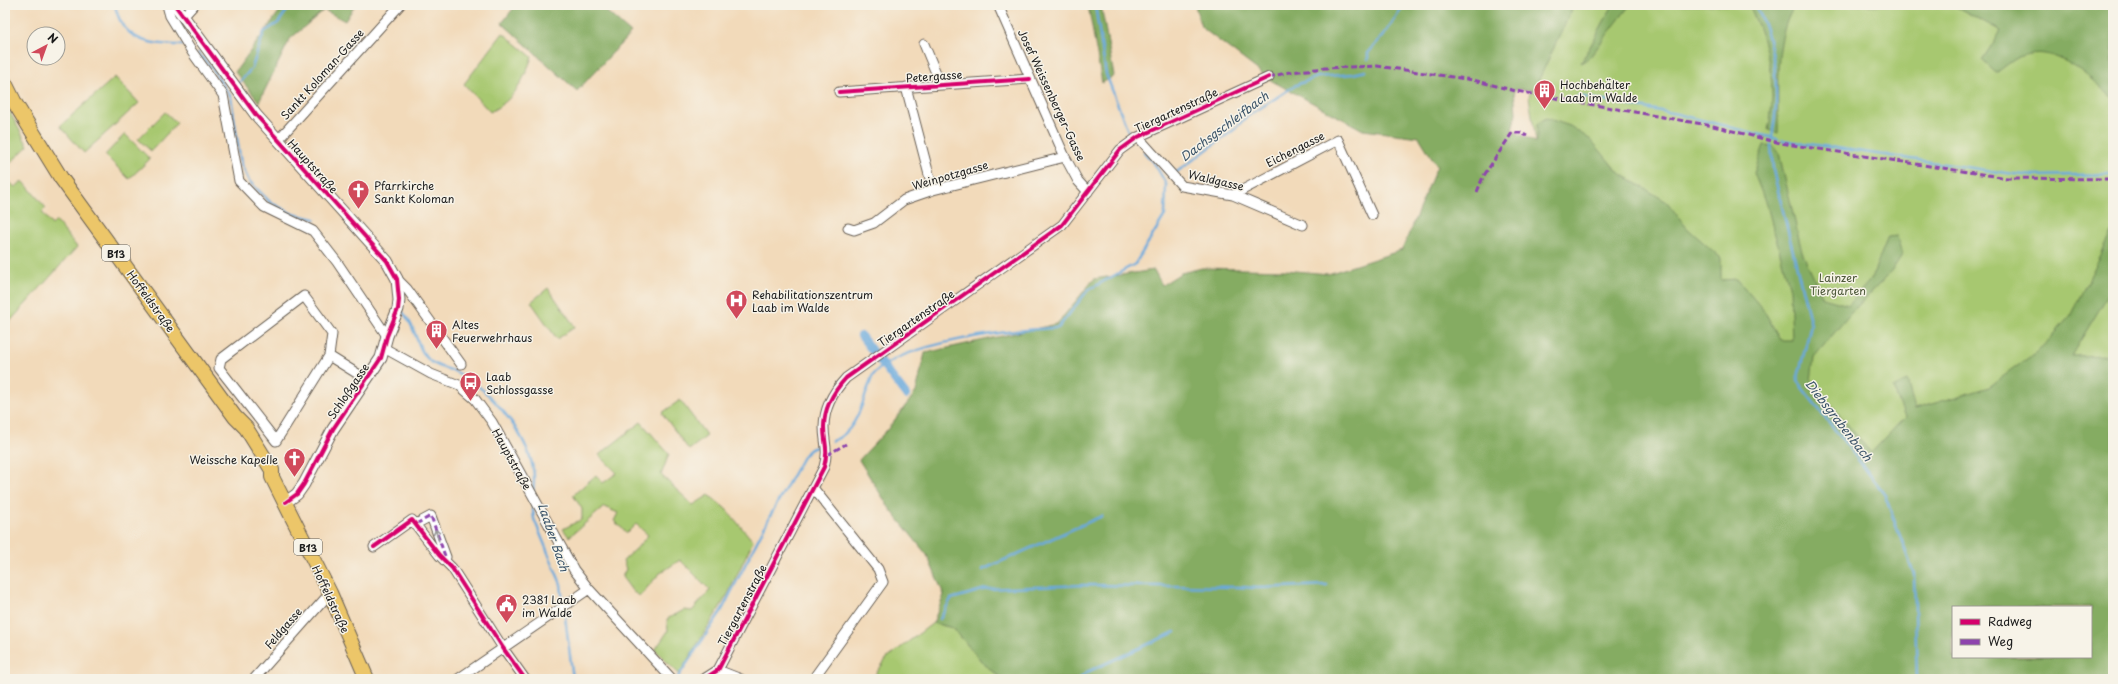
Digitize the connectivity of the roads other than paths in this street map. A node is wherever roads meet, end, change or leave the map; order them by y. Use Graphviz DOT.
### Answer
graph roads {
  1 [pos="167,5"];
  2 [pos="175,5"];
  3 [pos="194,5"];
  4 [pos="400,5"];
  5 [pos="998,5"];
  6 [pos="183,17"];
  7 [pos="924,44"];
  8 [pos="1269,77"];
  9 [pos="1030,79"];
  10 [pos="5,83"];
  11 [pos="941,85"];
  12 [pos="906,87"];
  13 [pos="839,92"];
  14 [pos="1138,137"];
  15 [pos="278,140"];
  16 [pos="1065,157"];
  17 [pos="933,190"];
  18 [pos="1088,192"];
  19 [pos="1233,195"];
  20 [pos="1372,215"];
  21 [pos="1303,225"];
  22 [pos="848,228"];
  23 [pos="397,279"];
  24 [pos="386,336"];
  25 [pos="384,348"];
  26 [pos="329,356"];
  27 [pos="461,364"];
  28 [pos="366,379"];
  29 [pos="814,488"];
  30 [pos="286,502"];
  31 [pos="416,524"];
  32 [pos="374,547"];
  33 [pos="452,568"];
  34 [pos="589,589"];
  35 [pos="330,593"];
  36 [pos="503,648"];
  37 [pos="718,670"];
  38 [pos="254,679"];
  39 [pos="367,679"];
  40 [pos="458,679"];
  41 [pos="525,679"];
  42 [pos="672,679"];
  43 [pos="704,679"];
  44 [pos="741,679"];
  45 [pos="813,679"];
  1 -- 24 [label="street"];
  2 -- 6 [label="street, Hauptstraße"];
  3 -- 6 [label="street"];
  4 -- 15 [label="street, Sankt Koloman-Gasse"];
  5 -- 9 [label="street, Josef Weissenberger-Gasse"];
  6 -- 15 [label="street, Hauptstraße"];
  7 -- 11 [label="street, Petergasse"];
  8 -- 14 [label="street, Tiergartenstraße"];
  9 -- 11 [label="street, Petergasse"];
  9 -- 16 [label="street, Josef Weissenberger-Gasse"];
  10 -- 30 [label="main road, Hoffeldstraße / B13"];
  11 -- 12 [label="street, Petergasse"];
  12 -- 13 [label="street, Petergasse"];
  12 -- 17 [label="street"];
  14 -- 18 [label="street, Tiergartenstraße"];
  14 -- 19 [label="street, Waldgasse"];
  15 -- 23 [label="street, Hauptstraße"];
  16 -- 17 [label="street, Weinpotzgasse"];
  16 -- 18 [label="street, Josef Weissenberger-Gasse"];
  17 -- 22 [label="street, Weinpotzgasse"];
  18 -- 29 [label="street, Tiergartenstraße"];
  19 -- 20 [label="street, Eichengasse"];
  19 -- 21 [label="street, Waldgasse"];
  23 -- 24 [label="street, Hauptstraße"];
  23 -- 27 [label="street, Hauptstraße"];
  24 -- 25 [label="street, Hauptstraße"];
  25 -- 28 [label="street, Schloßgasse"];
  25 -- 34 [label="street, Hauptstraße"];
  26 -- 26 [label="street"];
  26 -- 28 [label="street"];
  28 -- 30 [label="street, Schloßgasse"];
  29 -- 37 [label="street, Tiergartenstraße"];
  29 -- 45 [label="street"];
  30 -- 35 [label="main road, Hoffeldstraße / B13"];
  31 -- 32 [label="street"];
  31 -- 33 [label="street"];
  33 -- 31 [label="street, one-way"];
  33 -- 36 [label="street"];
  34 -- 36 [label="street"];
  34 -- 42 [label="street, Hauptstraße"];
  35 -- 38 [label="street, Feldgasse"];
  35 -- 39 [label="main road, Hoffeldstraße / B13"];
  36 -- 40 [label="street"];
  36 -- 41 [label="street"];
  37 -- 43 [label="street, Tiergartenstraße"];
  37 -- 44 [label="street"];
}
